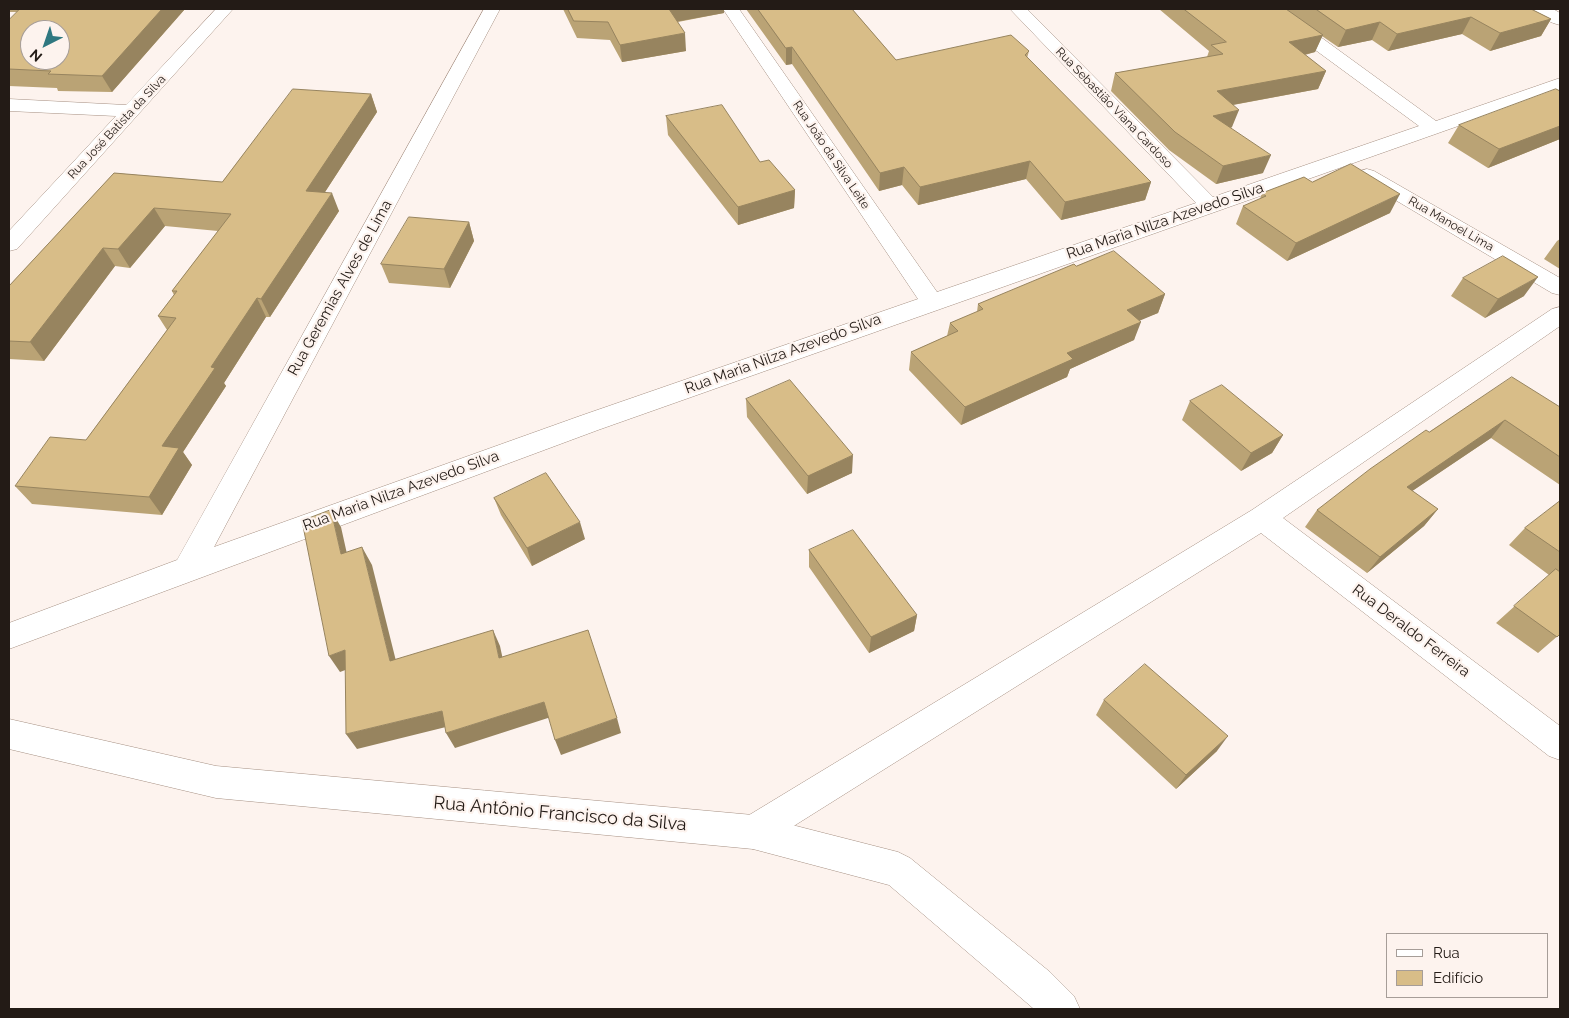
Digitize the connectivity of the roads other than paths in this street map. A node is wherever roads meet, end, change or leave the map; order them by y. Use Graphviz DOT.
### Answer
graph roads {
  1 [pos="225,9"];
  2 [pos="492,9"];
  3 [pos="731,9"];
  4 [pos="1018,9"];
  5 [pos="1271,9"];
  6 [pos="1541,9"];
  7 [pos="1560,20"];
  8 [pos="1560,84"];
  9 [pos="9,105"];
  10 [pos="132,111"];
  11 [pos="1434,128"];
  12 [pos="1343,160"];
  13 [pos="1210,206"];
  14 [pos="9,244"];
  15 [pos="1560,288"];
  16 [pos="931,301"];
  17 [pos="1560,315"];
  18 [pos="1262,518"];
  19 [pos="188,568"];
  20 [pos="9,636"];
  21 [pos="9,734"];
  22 [pos="1560,745"];
  23 [pos="753,832"];
  24 [pos="1061,1009"];
  1 -- 10 [label="street, Rua José Batista da Silva"];
  2 -- 19 [label="street, Rua Geremias Alves de Lima"];
  3 -- 16 [label="street, Rua João da Silva Leite"];
  4 -- 13 [label="street, Rua Sebastião Viana Cardoso"];
  5 -- 11 [label="street"];
  6 -- 7 [label="street"];
  8 -- 11 [label="street, Rua Maria Nilza Azevedo Silva"];
  9 -- 10 [label="street"];
  10 -- 14 [label="street, Rua José Batista da Silva"];
  11 -- 12 [label="street, Rua Maria Nilza Azevedo Silva"];
  12 -- 13 [label="street, Rua Maria Nilza Azevedo Silva"];
  12 -- 15 [label="street, Rua Manoel Lima"];
  13 -- 16 [label="street, Rua Maria Nilza Azevedo Silva"];
  16 -- 19 [label="street, Rua Maria Nilza Azevedo Silva"];
  17 -- 18 [label="street"];
  18 -- 22 [label="street, Rua Deraldo Ferreira"];
  18 -- 23 [label="street"];
  19 -- 20 [label="street, Rua Maria Nilza Azevedo Silva"];
  21 -- 23 [label="street, Rua Antônio Francisco da Silva"];
  23 -- 24 [label="street, Rua Antônio Francisco da Silva"];
}
